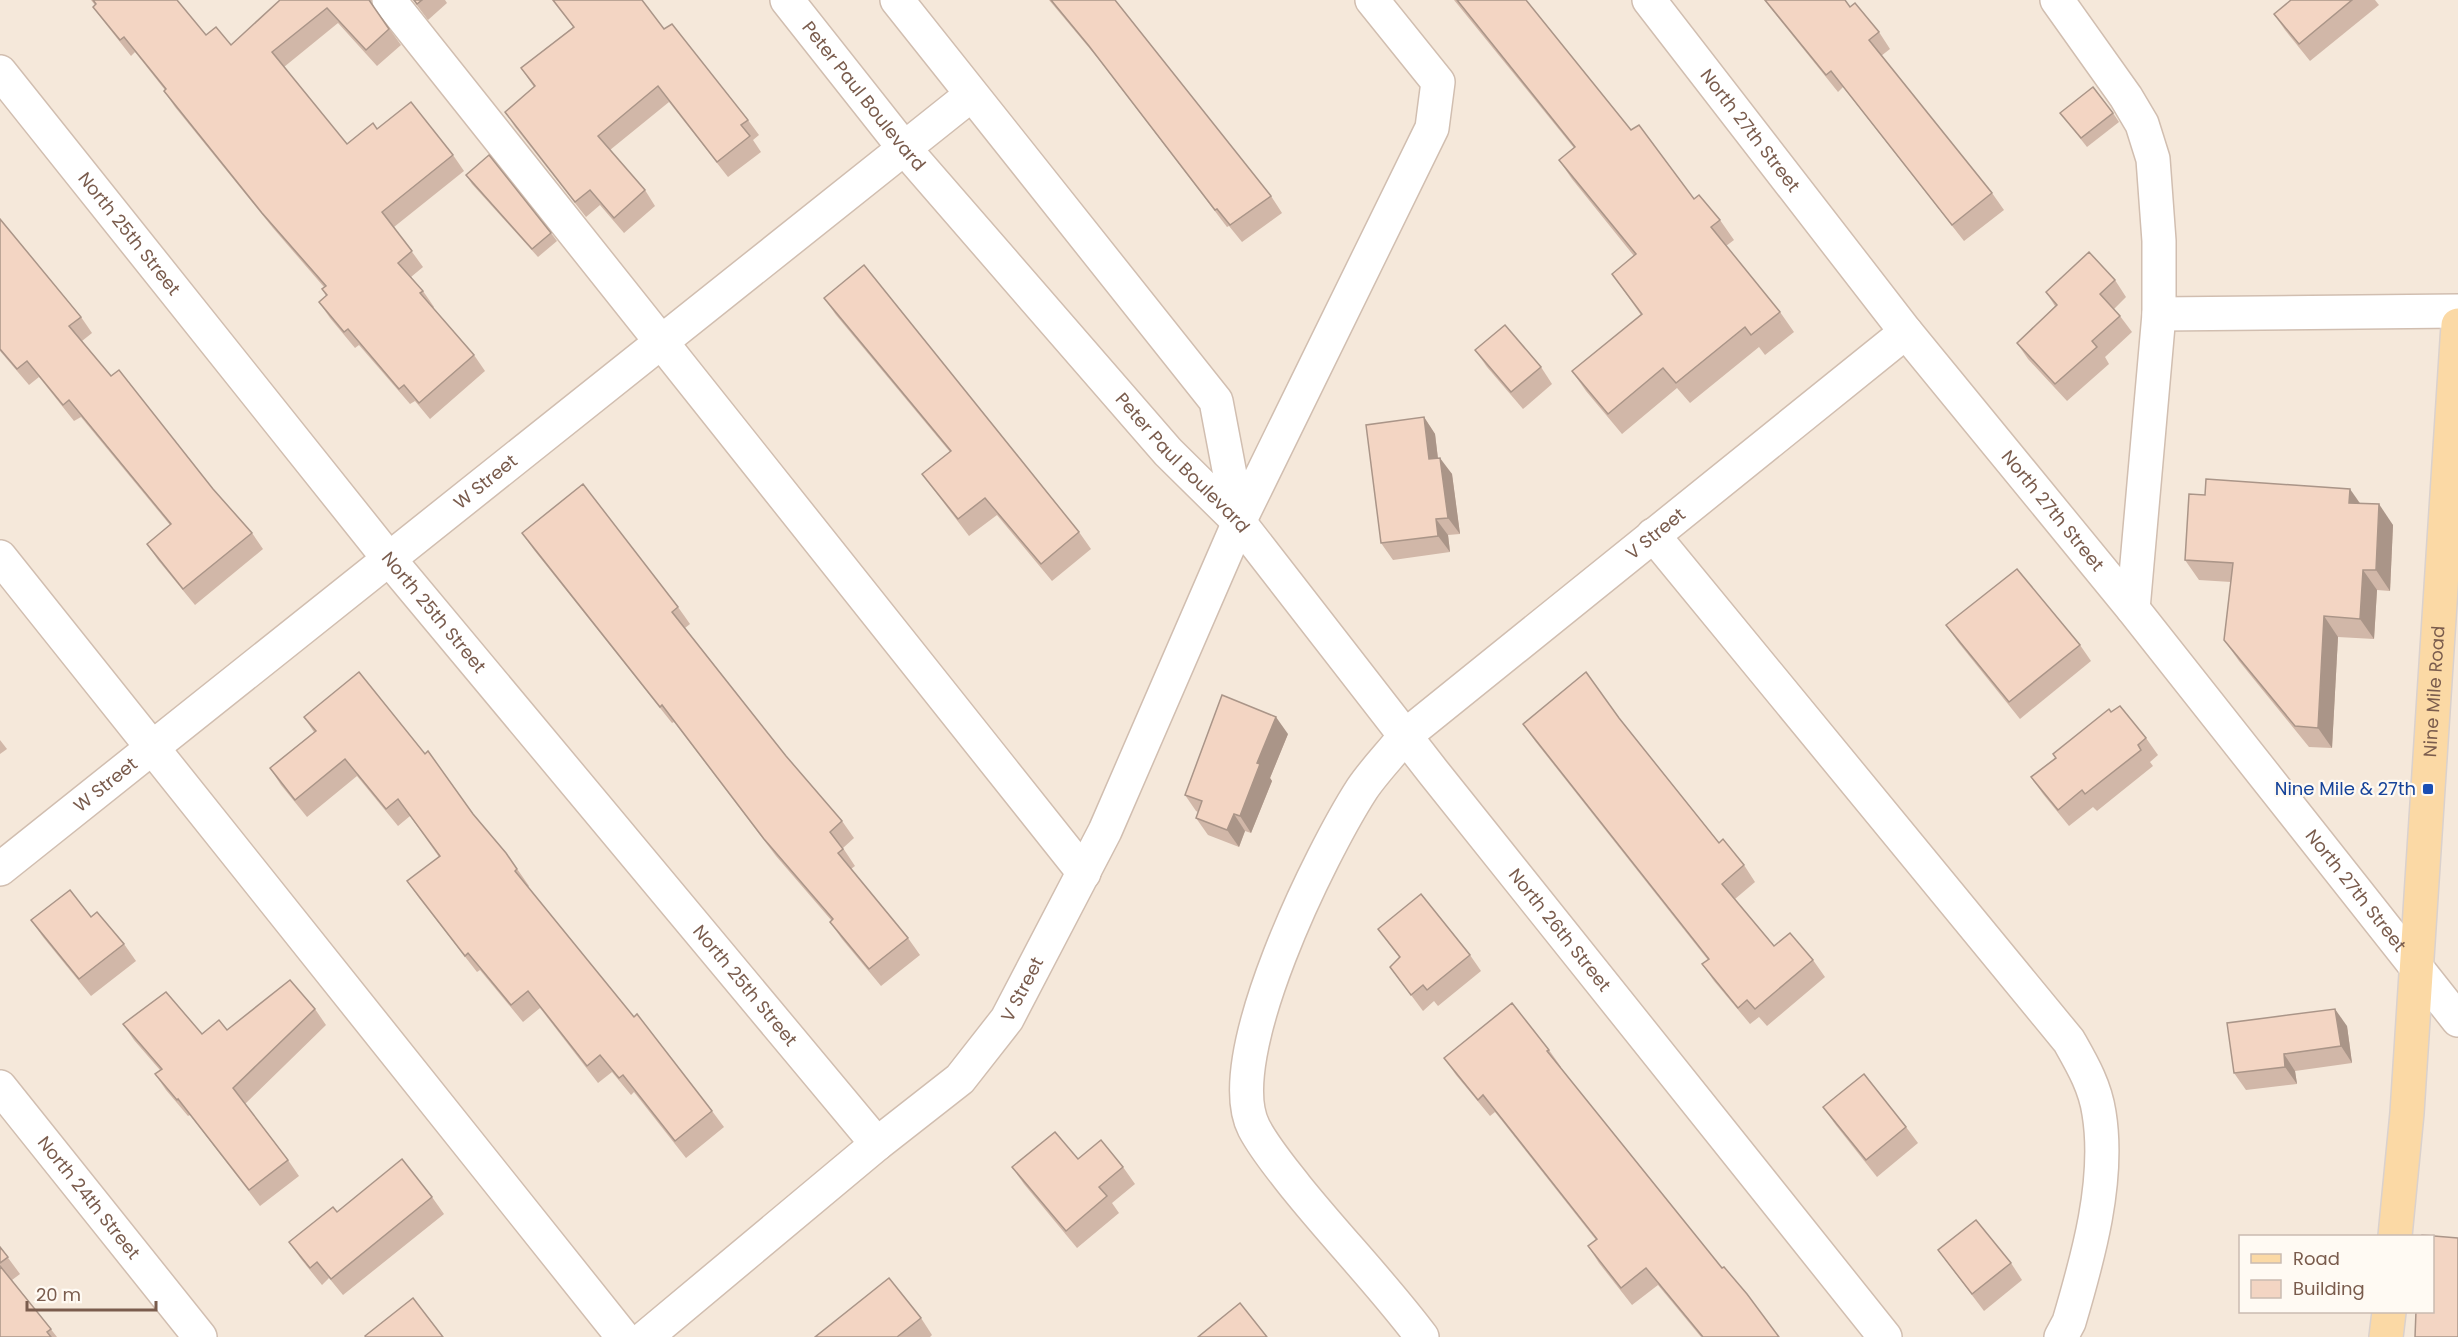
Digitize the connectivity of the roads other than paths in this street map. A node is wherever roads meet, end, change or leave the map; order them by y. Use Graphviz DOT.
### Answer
graph roads {
  1 [pos="389,0"];
  2 [pos="787,0"];
  3 [pos="897,0"];
  4 [pos="1372,0"];
  5 [pos="1649,0"];
  6 [pos="2057,0"];
  7 [pos="0,72"];
  8 [pos="971,95"];
  9 [pos="904,148"];
  10 [pos="2458,311"];
  11 [pos="2159,314"];
  12 [pos="2458,324"];
  13 [pos="1906,332"];
  14 [pos="661,342"];
  15 [pos="1239,522"];
  16 [pos="1653,535"];
  17 [pos="0,557"];
  18 [pos="388,559"];
  19 [pos="2133,609"];
  20 [pos="1405,736"];
  21 [pos="152,748"];
  22 [pos="0,869"];
  23 [pos="1084,873"];
  24 [pos="2417,969"];
  25 [pos="2458,1020"];
  26 [pos="0,1087"];
  27 [pos="877,1144"];
  28 [pos="2396,1235"];
  29 [pos="2388,1313"];
  30 [pos="200,1337"];
  31 [pos="623,1337"];
  32 [pos="646,1337"];
  33 [pos="1422,1337"];
  34 [pos="1885,1337"];
  35 [pos="2061,1337"];
  36 [pos="2386,1337"];
  1 -- 14 [label="street"];
  2 -- 9 [label="street, Peter Paul Boulevard"];
  3 -- 8 [label="street, Peter Paul Boulevard"];
  4 -- 15 [label="street, V Street"];
  5 -- 13 [label="street, North 27th Street"];
  6 -- 11 [label="street"];
  7 -- 18 [label="street, North 25th Street"];
  8 -- 9 [label="street, W Street"];
  8 -- 15 [label="street, Peter Paul Boulevard"];
  9 -- 14 [label="street, W Street"];
  9 -- 15 [label="street, Peter Paul Boulevard"];
  10 -- 11 [label="street"];
  11 -- 19 [label="street"];
  12 -- 24 [label="main road, Nine Mile Road"];
  13 -- 16 [label="street, V Street"];
  13 -- 19 [label="street, North 27th Street"];
  14 -- 18 [label="street, W Street"];
  14 -- 23 [label="street"];
  15 -- 20 [label="street, North 26th Street"];
  15 -- 23 [label="street, V Street"];
  16 -- 20 [label="street, V Street"];
  16 -- 35 [label="street"];
  17 -- 21 [label="street"];
  18 -- 21 [label="street, W Street"];
  18 -- 27 [label="street, North 25th Street"];
  19 -- 24 [label="street, North 27th Street"];
  20 -- 33 [label="street, V Street"];
  20 -- 34 [label="street, North 26th Street"];
  21 -- 22 [label="street, W Street"];
  21 -- 31 [label="street"];
  23 -- 27 [label="street, V Street"];
  24 -- 25 [label="street, North 27th Street"];
  24 -- 28 [label="main road, Nine Mile Road"];
  26 -- 30 [label="street, North 24th Street"];
  27 -- 32 [label="street, V Street"];
  29 -- 36 [label="main road"];
}
